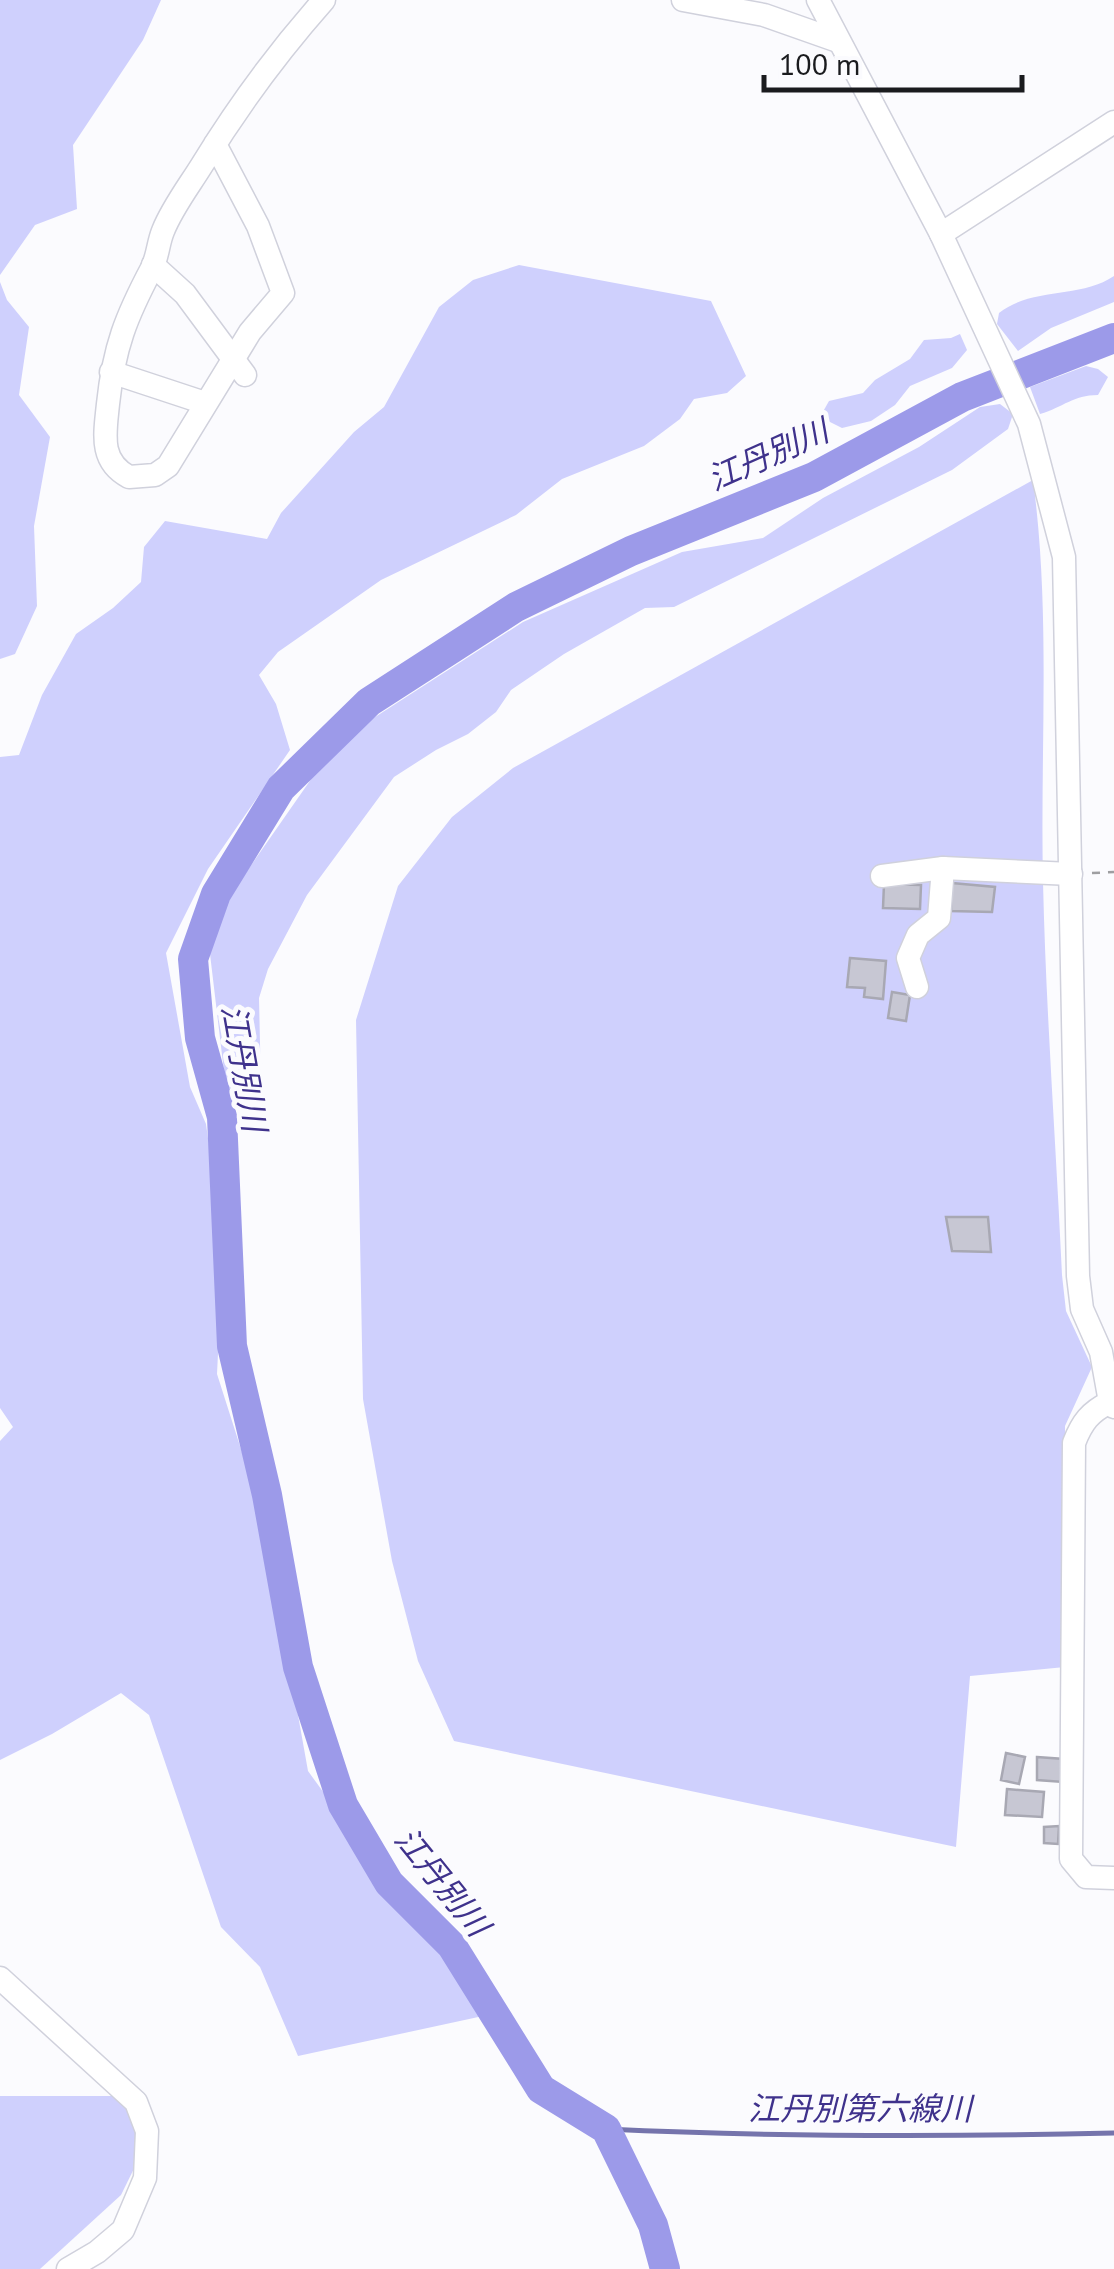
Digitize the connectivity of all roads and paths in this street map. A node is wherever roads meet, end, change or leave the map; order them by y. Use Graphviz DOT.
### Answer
graph roads {
  1 [pos="324,0"];
  2 [pos="683,0"];
  3 [pos="818,0"];
  4 [pos="838,41"];
  5 [pos="1114,122"];
  6 [pos="214,144"];
  7 [pos="941,234"];
  8 [pos="153,264"];
  9 [pos="239,366"];
  10 [pos="111,372"];
  11 [pos="205,403"];
  12 [pos="943,868"];
  13 [pos="1114,872"];
  14 [pos="1071,874"];
  15 [pos="882,876"];
  16 [pos="917,987"];
  17 [pos="1112,1404"];
  18 [pos="1114,1878"];
  19 [pos="0,1978"];
  20 [pos="68,2269"];
  1 -- 6 [label="street"];
  2 -- 4 [label="street"];
  3 -- 4 [label="street"];
  4 -- 7 [label="street"];
  5 -- 7 [label="street"];
  6 -- 8 [label="street"];
  6 -- 9 [label="street"];
  7 -- 14 [label="street"];
  8 -- 9 [label="street"];
  8 -- 10 [label="street"];
  9 -- 11 [label="street"];
  10 -- 11 [label="street"];
  10 -- 11 [label="street"];
  12 -- 14 [label="street"];
  12 -- 15 [label="street"];
  12 -- 16 [label="street"];
  13 -- 14 [label="path"];
  14 -- 17 [label="street"];
  17 -- 18 [label="street"];
  19 -- 20 [label="street"];
}
